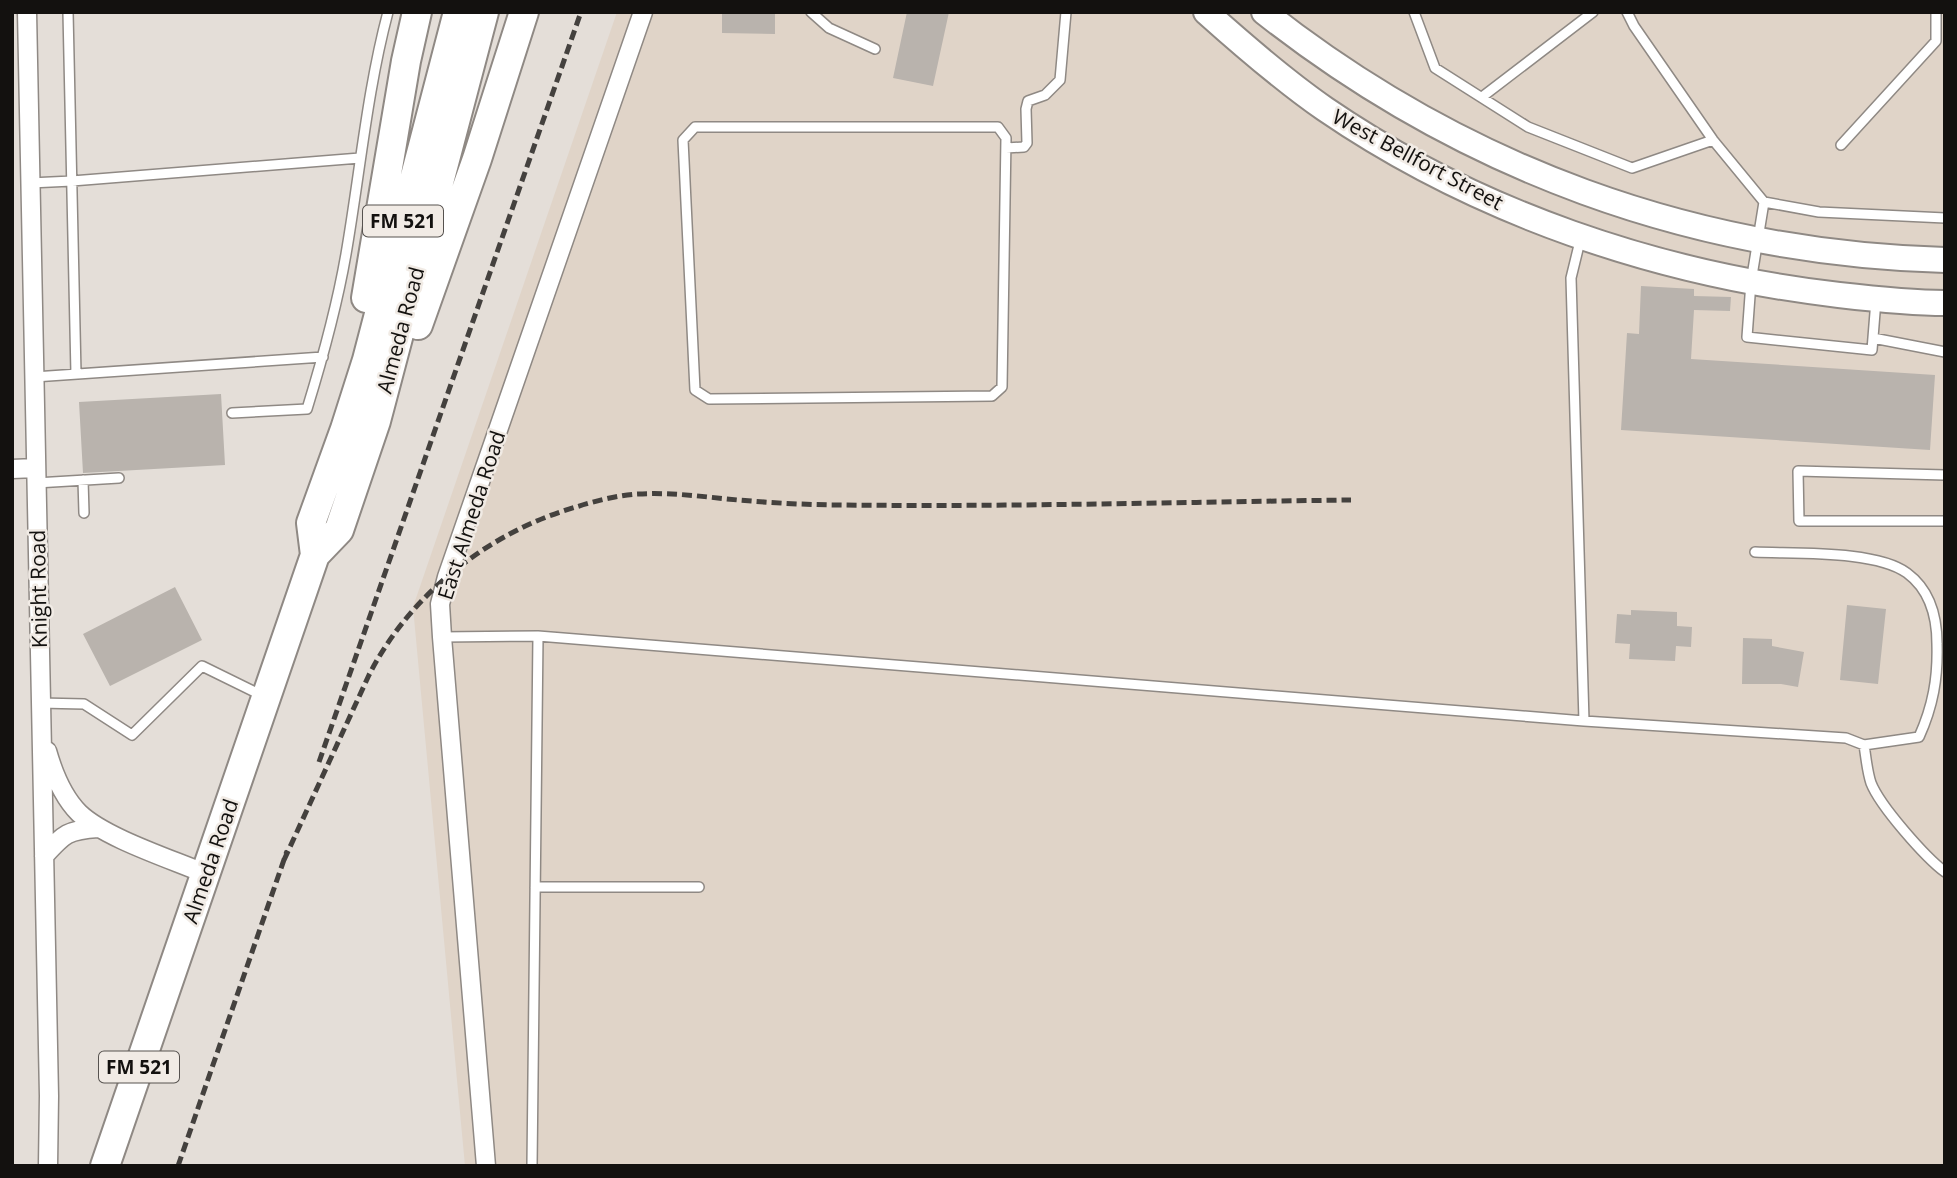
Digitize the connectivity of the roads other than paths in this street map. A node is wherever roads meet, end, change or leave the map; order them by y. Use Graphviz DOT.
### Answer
graph roads {
  1 [pos="27,12"];
  2 [pos="68,12"];
  3 [pos="388,12"];
  4 [pos="418,12"];
  5 [pos="458,12"];
  6 [pos="484,12"];
  7 [pos="524,12"];
  8 [pos="643,12"];
  9 [pos="811,12"];
  10 [pos="1066,12"];
  11 [pos="1206,12"];
  12 [pos="1264,12"];
  13 [pos="1414,12"];
  14 [pos="1593,12"];
  15 [pos="1627,12"];
  16 [pos="1936,12"];
  17 [pos="20,13"];
  18 [pos="875,49"];
  19 [pos="1482,97"];
  20 [pos="1713,140"];
  21 [pos="1841,145"];
  22 [pos="1006,148"];
  23 [pos="360,158"];
  24 [pos="72,181"];
  25 [pos="30,183"];
  26 [pos="1764,202"];
  27 [pos="1622,206"];
  28 [pos="1945,218"];
  29 [pos="1582,236"];
  30 [pos="1757,240"];
  31 [pos="1609,245"];
  32 [pos="359,257"];
  33 [pos="1945,260"];
  34 [pos="1751,282"];
  35 [pos="1876,298"];
  36 [pos="1945,303"];
  37 [pos="1873,338"];
  38 [pos="1945,352"];
  39 [pos="323,357"];
  40 [pos="76,374"];
  41 [pos="34,377"];
  42 [pos="232,413"];
  43 [pos="376,421"];
  44 [pos="345,429"];
  45 [pos="12,468"];
  46 [pos="1945,475"];
  47 [pos="36,476"];
  48 [pos="119,478"];
  49 [pos="83,480"];
  50 [pos="84,513"];
  51 [pos="1945,521"];
  52 [pos="1755,552"];
  53 [pos="315,555"];
  54 [pos="538,636"];
  55 [pos="442,637"];
  56 [pos="267,697"];
  57 [pos="40,703"];
  58 [pos="1584,721"];
  59 [pos="41,731"];
  60 [pos="1864,745"];
  61 [pos="98,828"];
  62 [pos="44,856"];
  63 [pos="1945,872"];
  64 [pos="206,874"];
  65 [pos="535,887"];
  66 [pos="699,887"];
  67 [pos="48,1166"];
  68 [pos="105,1166"];
  69 [pos="486,1166"];
  70 [pos="532,1166"];
  1 -- 17 [label="lane"];
  1 -- 25 [label="street, Knight Road"];
  2 -- 24 [label="lane"];
  3 -- 23 [label="lane"];
  4 -- 32 [label="main road"];
  5 -- 44 [label="main road, Almeda Road / FM 521"];
  6 -- 43 [label="main road, Almeda Road / FM 521"];
  7 -- 43 [label="main road"];
  8 -- 55 [label="street, East Almeda Road"];
  9 -- 18 [label="lane"];
  10 -- 22 [label="lane"];
  11 -- 29 [label="main road, West Bellfort Street"];
  12 -- 27 [label="main road, West Bellfort Street"];
  13 -- 19 [label="lane"];
  14 -- 19 [label="lane"];
  15 -- 20 [label="lane"];
  16 -- 21 [label="lane"];
  19 -- 20 [label="lane"];
  20 -- 26 [label="lane"];
  22 -- 22 [label="lane"];
  23 -- 24 [label="lane"];
  23 -- 32 [label="lane"];
  24 -- 25 [label="lane"];
  24 -- 40 [label="lane"];
  25 -- 41 [label="street, Knight Road"];
  26 -- 28 [label="lane"];
  26 -- 30 [label="lane"];
  27 -- 30 [label="main road, West Bellfort Street"];
  27 -- 31 [label="main road"];
  29 -- 31 [label="main road, West Bellfort Street"];
  29 -- 58 [label="lane"];
  30 -- 33 [label="main road, West Bellfort Street"];
  30 -- 34 [label="lane"];
  31 -- 34 [label="main road, West Bellfort Street"];
  32 -- 39 [label="lane"];
  32 -- 44 [label="main road"];
  34 -- 35 [label="main road, West Bellfort Street"];
  34 -- 37 [label="lane"];
  35 -- 36 [label="main road, West Bellfort Street"];
  35 -- 37 [label="lane"];
  37 -- 38 [label="lane"];
  39 -- 40 [label="lane"];
  39 -- 42 [label="lane"];
  40 -- 41 [label="lane"];
  41 -- 47 [label="street, Knight Road"];
  43 -- 53 [label="main road, Almeda Road / FM 521"];
  44 -- 53 [label="main road, Almeda Road / FM 521"];
  45 -- 47 [label="street"];
  46 -- 51 [label="lane"];
  47 -- 49 [label="lane"];
  47 -- 57 [label="street, Knight Road"];
  48 -- 49 [label="lane"];
  49 -- 50 [label="lane"];
  52 -- 60 [label="lane"];
  53 -- 56 [label="main road, Almeda Road / FM 521"];
  54 -- 55 [label="lane"];
  54 -- 58 [label="lane"];
  54 -- 65 [label="lane"];
  55 -- 69 [label="street, East Almeda Road"];
  56 -- 57 [label="lane"];
  56 -- 64 [label="main road, Almeda Road / FM 521"];
  57 -- 59 [label="street, Knight Road"];
  58 -- 60 [label="lane"];
  59 -- 61 [label="street"];
  59 -- 62 [label="street, Knight Road"];
  60 -- 63 [label="lane"];
  61 -- 62 [label="street"];
  61 -- 64 [label="street"];
  62 -- 67 [label="street, Knight Road"];
  64 -- 68 [label="main road, Almeda Road / FM 521"];
  65 -- 66 [label="lane"];
  65 -- 70 [label="lane"];
}
